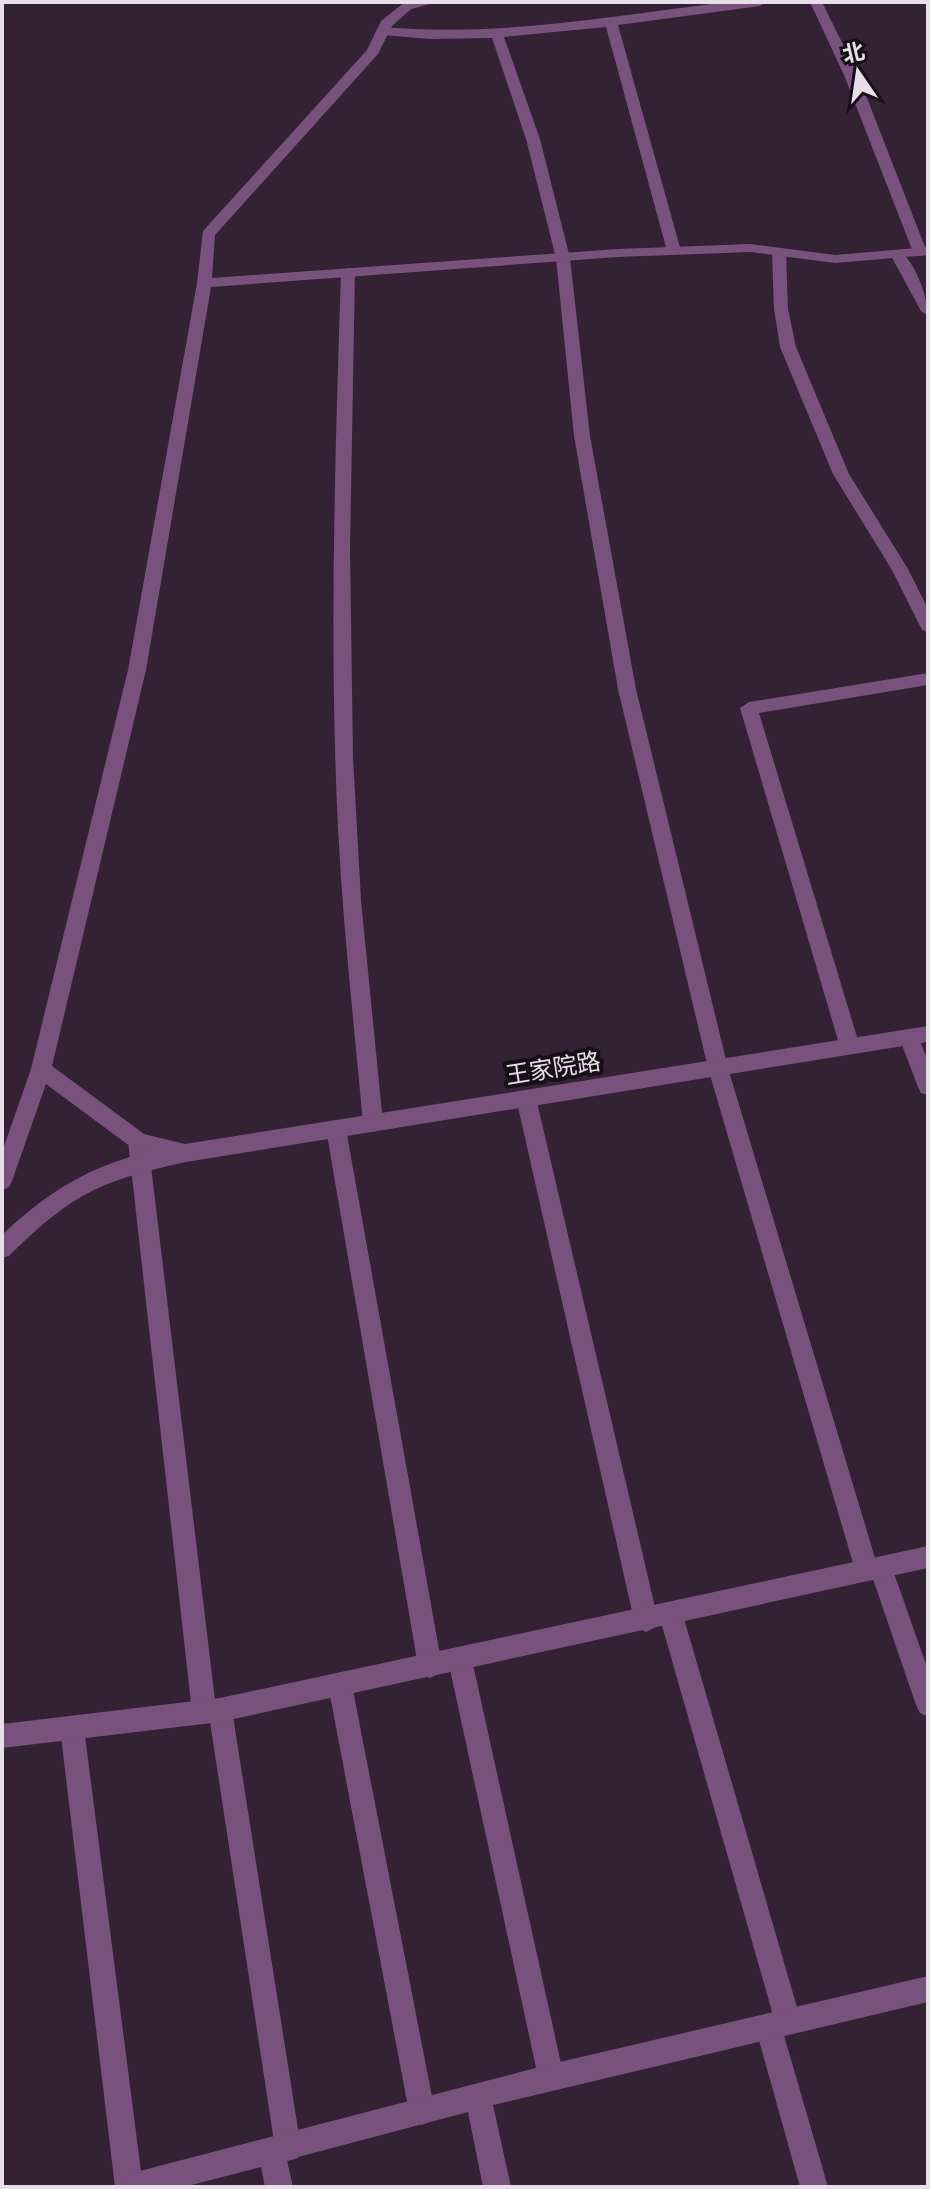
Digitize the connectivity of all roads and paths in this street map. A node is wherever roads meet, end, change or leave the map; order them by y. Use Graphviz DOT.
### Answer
graph roads {
  1 [pos="431,2"];
  2 [pos="760,2"];
  3 [pos="816,2"];
  4 [pos="411,4"];
  5 [pos="611,23"];
  6 [pos="383,31"];
  7 [pos="497,35"];
  8 [pos="674,251"];
  9 [pos="924,251"];
  10 [pos="779,252"];
  11 [pos="897,254"];
  12 [pos="563,258"];
  13 [pos="348,272"];
  14 [pos="204,283"];
  15 [pos="928,311"];
  16 [pos="928,626"];
  17 [pos="928,679"];
  18 [pos="919,1036"];
  19 [pos="850,1047"];
  20 [pos="718,1068"];
  21 [pos="41,1069"];
  22 [pos="928,1087"];
  23 [pos="526,1098"];
  24 [pos="373,1123"];
  25 [pos="336,1129"];
  26 [pos="138,1141"];
  27 [pos="186,1153"];
  28 [pos="140,1164"];
  29 [pos="2,1181"];
  30 [pos="2,1249"];
  31 [pos="928,1557"];
  32 [pos="874,1568"];
  33 [pos="671,1615"];
  34 [pos="646,1620"];
  35 [pos="460,1660"];
  36 [pos="430,1666"];
  37 [pos="340,1685"];
  38 [pos="928,1705"];
  39 [pos="212,1711"];
  40 [pos="72,1728"];
  41 [pos="2,1736"];
  42 [pos="928,1989"];
  43 [pos="778,2024"];
  44 [pos="551,2077"];
  45 [pos="478,2097"];
  46 [pos="422,2112"];
  47 [pos="280,2150"];
  48 [pos="131,2187"];
  49 [pos="279,2187"];
  50 [pos="497,2187"];
  51 [pos="814,2187"];
  1 -- 4 [label="street"];
  2 -- 5 [label="street"];
  3 -- 9 [label="street"];
  4 -- 6 [label="street"];
  5 -- 7 [label="street"];
  5 -- 8 [label="street"];
  6 -- 7 [label="street"];
  6 -- 14 [label="street"];
  7 -- 12 [label="street"];
  8 -- 10 [label="street"];
  8 -- 12 [label="street"];
  9 -- 11 [label="street"];
  10 -- 11 [label="street"];
  10 -- 16 [label="street"];
  11 -- 15 [label="street"];
  12 -- 13 [label="street"];
  12 -- 20 [label="street"];
  13 -- 14 [label="street"];
  13 -- 24 [label="street"];
  14 -- 21 [label="street"];
  17 -- 19 [label="street"];
  18 -- 19 [label="street, 王家院路"];
  18 -- 22 [label="street"];
  19 -- 20 [label="street, 王家院路"];
  20 -- 23 [label="street, 王家院路"];
  20 -- 32 [label="street"];
  21 -- 26 [label="street"];
  21 -- 29 [label="street"];
  23 -- 24 [label="street, 王家院路"];
  23 -- 34 [label="street"];
  24 -- 25 [label="street, 王家院路"];
  25 -- 27 [label="street, 王家院路"];
  25 -- 36 [label="street"];
  26 -- 27 [label="street"];
  26 -- 28 [label="street"];
  27 -- 28 [label="street, 王家院路"];
  28 -- 30 [label="street, 王家院路"];
  28 -- 39 [label="street"];
  31 -- 32 [label="street"];
  32 -- 33 [label="street"];
  32 -- 38 [label="street"];
  33 -- 34 [label="street"];
  33 -- 43 [label="street"];
  34 -- 35 [label="street"];
  35 -- 36 [label="street"];
  35 -- 44 [label="street"];
  36 -- 37 [label="street"];
  37 -- 39 [label="street"];
  37 -- 46 [label="street"];
  39 -- 40 [label="street"];
  39 -- 47 [label="street"];
  40 -- 41 [label="street"];
  40 -- 48 [label="street"];
  42 -- 43 [label="street"];
  43 -- 44 [label="street"];
  43 -- 51 [label="street"];
  44 -- 45 [label="street"];
  45 -- 46 [label="street"];
  45 -- 50 [label="street"];
  46 -- 47 [label="street"];
  47 -- 48 [label="street"];
  47 -- 49 [label="street"];
}
